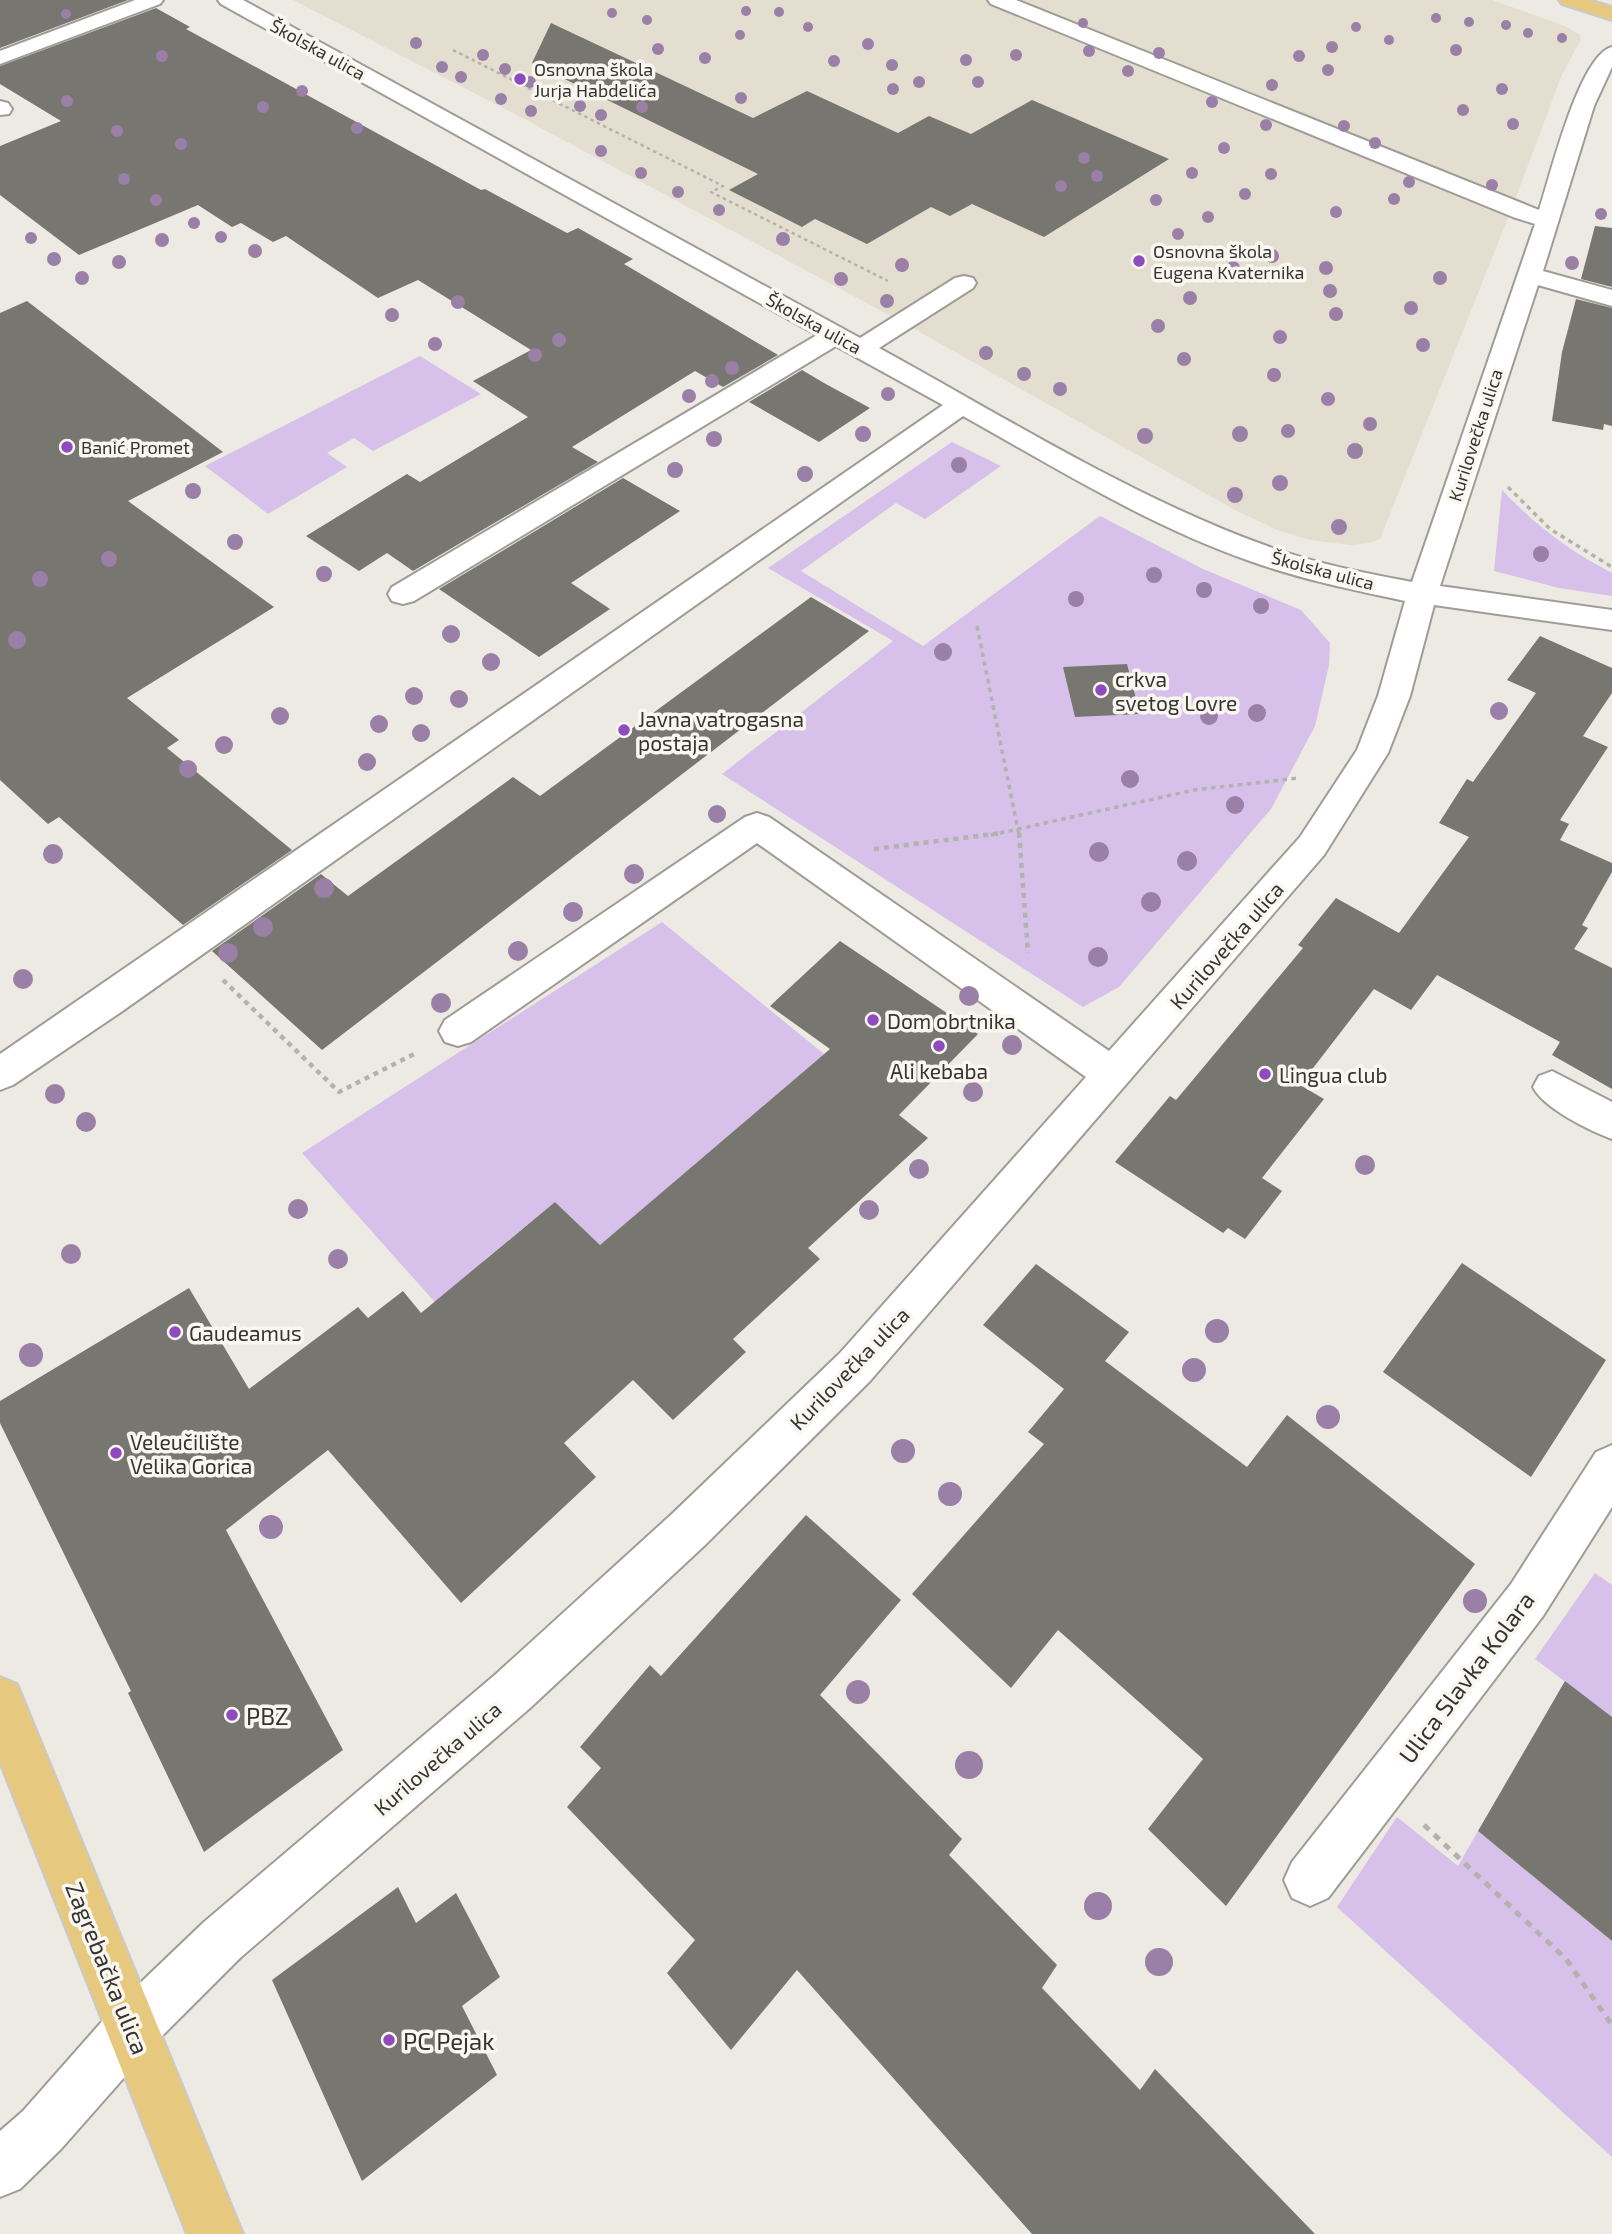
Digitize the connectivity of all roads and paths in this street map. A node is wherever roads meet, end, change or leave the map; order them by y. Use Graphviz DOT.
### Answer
graph roads {
  1 [pos="153,0"];
  2 [pos="228,0"];
  3 [pos="998,0"];
  4 [pos="1569,0"];
  5 [pos="1612,14"];
  6 [pos="453,50"];
  7 [pos="1612,54"];
  8 [pos="0,58"];
  9 [pos="1548,220"];
  10 [pos="1529,275"];
  11 [pos="964,283"];
  12 [pos="1612,298"];
  13 [pos="932,303"];
  14 [pos="836,335"];
  15 [pos="861,348"];
  16 [pos="963,404"];
  17 [pos="1504,481"];
  18 [pos="1612,567"];
  19 [pos="403,594"];
  20 [pos="1422,595"];
  21 [pos="1612,620"];
  22 [pos="976,626"];
  23 [pos="1301,778"];
  24 [pos="1019,830"];
  25 [pos="804,859"];
  26 [pos="187,945"];
  27 [pos="1030,957"];
  28 [pos="458,1031"];
  29 [pos="0,1074"];
  30 [pos="1113,1075"];
  31 [pos="1552,1087"];
  32 [pos="1612,1122"];
  33 [pos="1612,1467"];
  34 [pos="0,1702"];
  35 [pos="1385,1784"];
  36 [pos="1310,1880"];
  37 [pos="1612,2025"];
  38 [pos="132,2028"];
  39 [pos="0,2169"];
  40 [pos="215,2234"];
  1 -- 8 [label="street"];
  2 -- 14 [label="street, Školska ulica"];
  3 -- 9 [label="street"];
  4 -- 5 [label="main road"];
  6 -- 13 [label="path"];
  7 -- 9 [label="street, Kurilovečka ulica"];
  9 -- 10 [label="street, Kurilovečka ulica"];
  10 -- 12 [label="street"];
  10 -- 20 [label="street, Kurilovečka ulica"];
  11 -- 13 [label="street"];
  13 -- 15 [label="street"];
  14 -- 15 [label="street, Školska ulica"];
  14 -- 19 [label="street"];
  15 -- 16 [label="street, Školska ulica"];
  16 -- 20 [label="street, Školska ulica"];
  16 -- 26 [label="street"];
  17 -- 18 [label="path"];
  20 -- 21 [label="street"];
  20 -- 30 [label="street, Kurilovečka ulica"];
  22 -- 24 [label="path"];
  23 -- 24 [label="path"];
  24 -- 25 [label="path"];
  24 -- 27 [label="path"];
  25 -- 28 [label="street"];
  25 -- 30 [label="street"];
  26 -- 28 [label="path"];
  26 -- 29 [label="street"];
  30 -- 38 [label="street, Kurilovečka ulica"];
  31 -- 32 [label="street"];
  33 -- 35 [label="street, Ulica Slavka Kolara"];
  34 -- 38 [label="main road, Zagrebačka ulica"];
  35 -- 36 [label="street, Ulica Slavka Kolara"];
  35 -- 37 [label="path"];
  38 -- 39 [label="street, Kurilovečka ulica"];
  38 -- 40 [label="main road, Zagrebačka ulica"];
}
